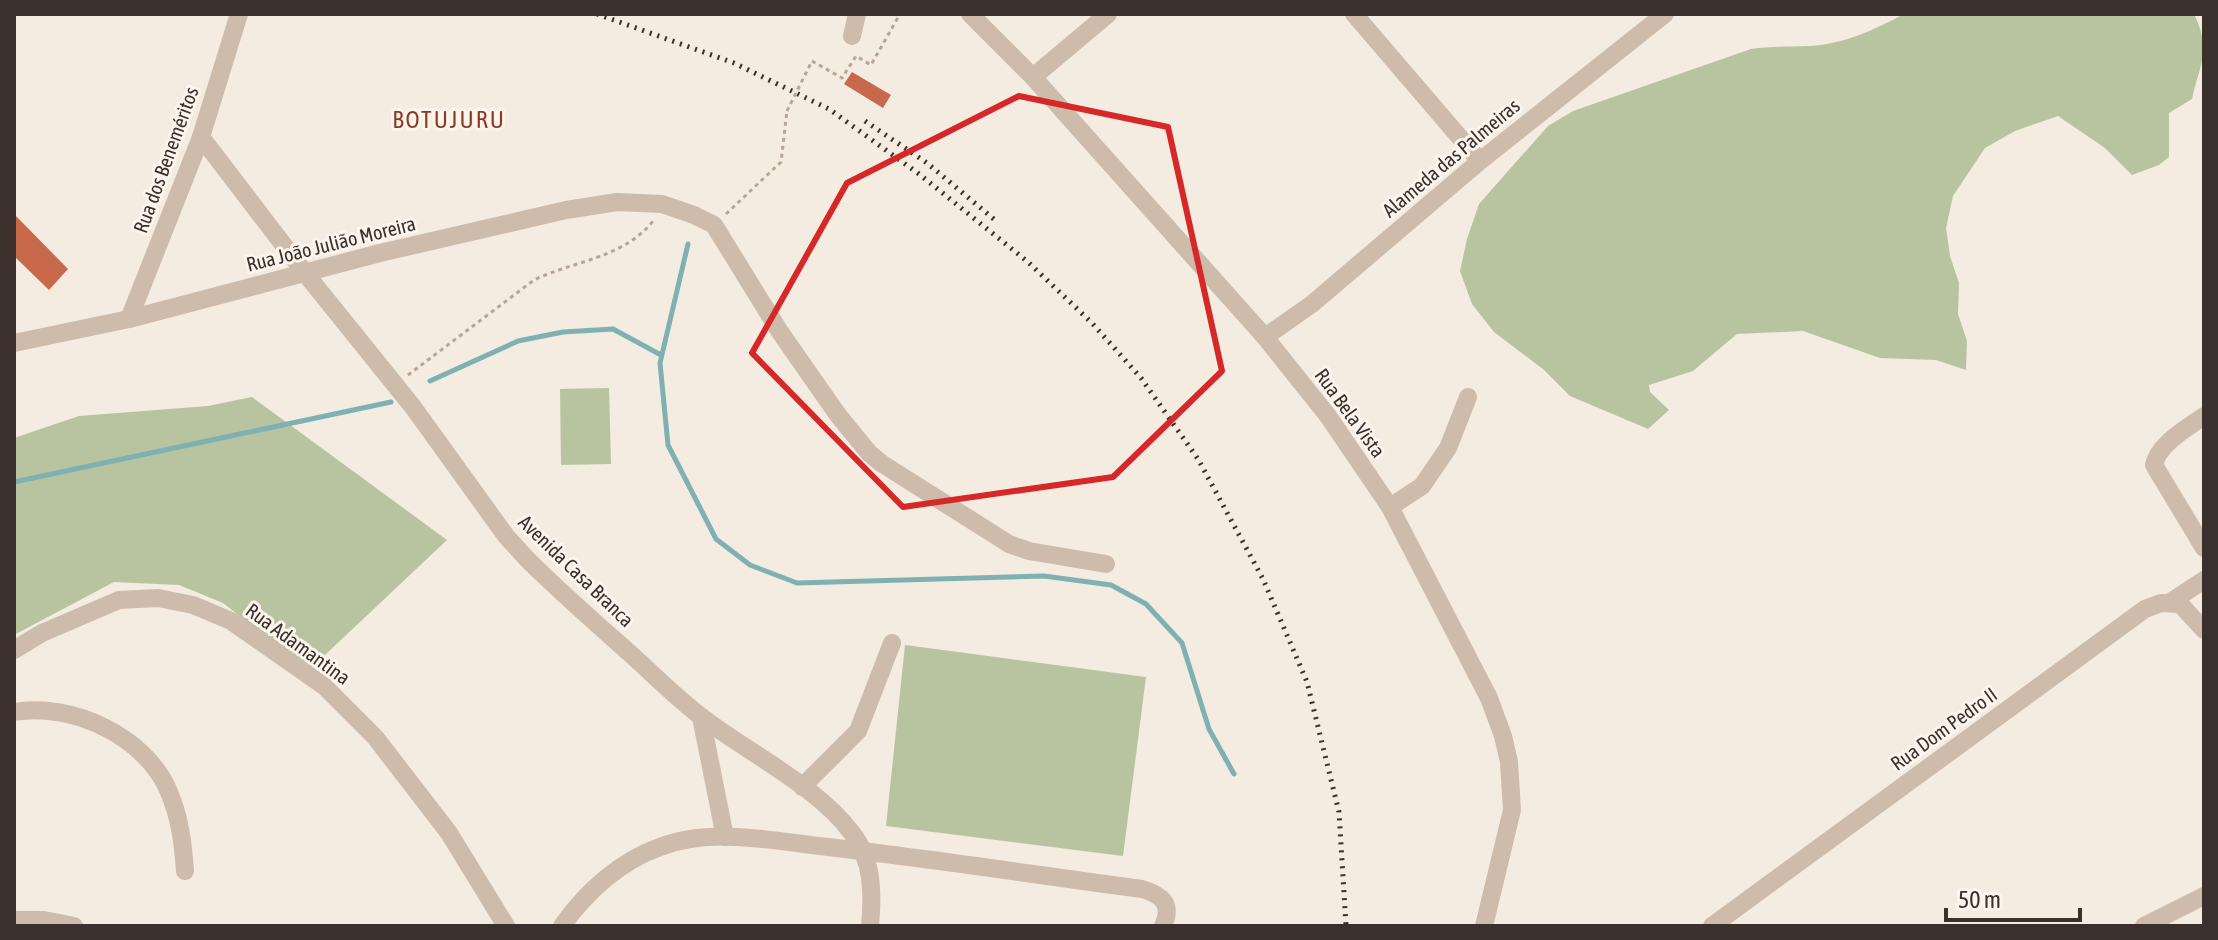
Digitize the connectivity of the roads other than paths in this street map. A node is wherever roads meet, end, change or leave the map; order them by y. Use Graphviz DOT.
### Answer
graph roads {
  1 [pos="239,14"];
  2 [pos="857,14"];
  3 [pos="970,14"];
  4 [pos="1108,14"];
  5 [pos="1354,14"];
  6 [pos="1665,14"];
  7 [pos="852,36"];
  8 [pos="1033,77"];
  9 [pos="201,137"];
  10 [pos="1480,161"];
  11 [pos="305,273"];
  12 [pos="129,319"];
  13 [pos="1265,337"];
  14 [pos="14,343"];
  15 [pos="1468,397"];
  16 [pos="2204,416"];
  17 [pos="1390,507"];
  18 [pos="2204,548"];
  19 [pos="1106,564"];
  20 [pos="2204,580"];
  21 [pos="2169,603"];
  22 [pos="2204,630"];
  23 [pos="892,643"];
  24 [pos="14,650"];
  25 [pos="14,712"];
  26 [pos="701,717"];
  27 [pos="802,787"];
  28 [pos="725,837"];
  29 [pos="864,851"];
  30 [pos="185,871"];
  31 [pos="2204,896"];
  32 [pos="14,920"];
  33 [pos="74,926"];
  34 [pos="506,926"];
  35 [pos="562,926"];
  36 [pos="870,926"];
  37 [pos="1163,926"];
  38 [pos="1484,926"];
  39 [pos="1712,926"];
  40 [pos="2144,926"];
  1 -- 9 [label="street, Rua dos Beneméritos"];
  2 -- 7 [label="street"];
  3 -- 8 [label="street, Rua Bela Vista"];
  4 -- 8 [label="street"];
  5 -- 10 [label="street"];
  6 -- 10 [label="street, Alameda das Palmeiras"];
  8 -- 13 [label="street, Rua Bela Vista"];
  9 -- 11 [label="street, Avenida Casa Branca"];
  9 -- 12 [label="street, Rua dos Beneméritos"];
  10 -- 13 [label="street, Alameda das Palmeiras"];
  11 -- 12 [label="street, Rua João Julião Moreira"];
  11 -- 19 [label="street, Rua João Julião Moreira"];
  11 -- 26 [label="street, Avenida Casa Branca"];
  12 -- 14 [label="street, Rua João Julião Moreira"];
  13 -- 17 [label="street, Rua Bela Vista"];
  15 -- 17 [label="street"];
  16 -- 18 [label="street"];
  17 -- 38 [label="street, Rua Bela Vista"];
  20 -- 21 [label="street, Rua Dom Pedro II"];
  21 -- 22 [label="street"];
  21 -- 39 [label="street, Rua Dom Pedro II"];
  23 -- 27 [label="street"];
  24 -- 34 [label="street, Rua Adamantina"];
  25 -- 30 [label="street"];
  26 -- 27 [label="street, Avenida Casa Branca"];
  26 -- 28 [label="street"];
  27 -- 29 [label="street, Avenida Casa Branca"];
  28 -- 29 [label="street"];
  28 -- 35 [label="street"];
  29 -- 36 [label="street, Avenida Casa Branca"];
  29 -- 37 [label="street"];
  31 -- 40 [label="street"];
  32 -- 33 [label="street"];
}
